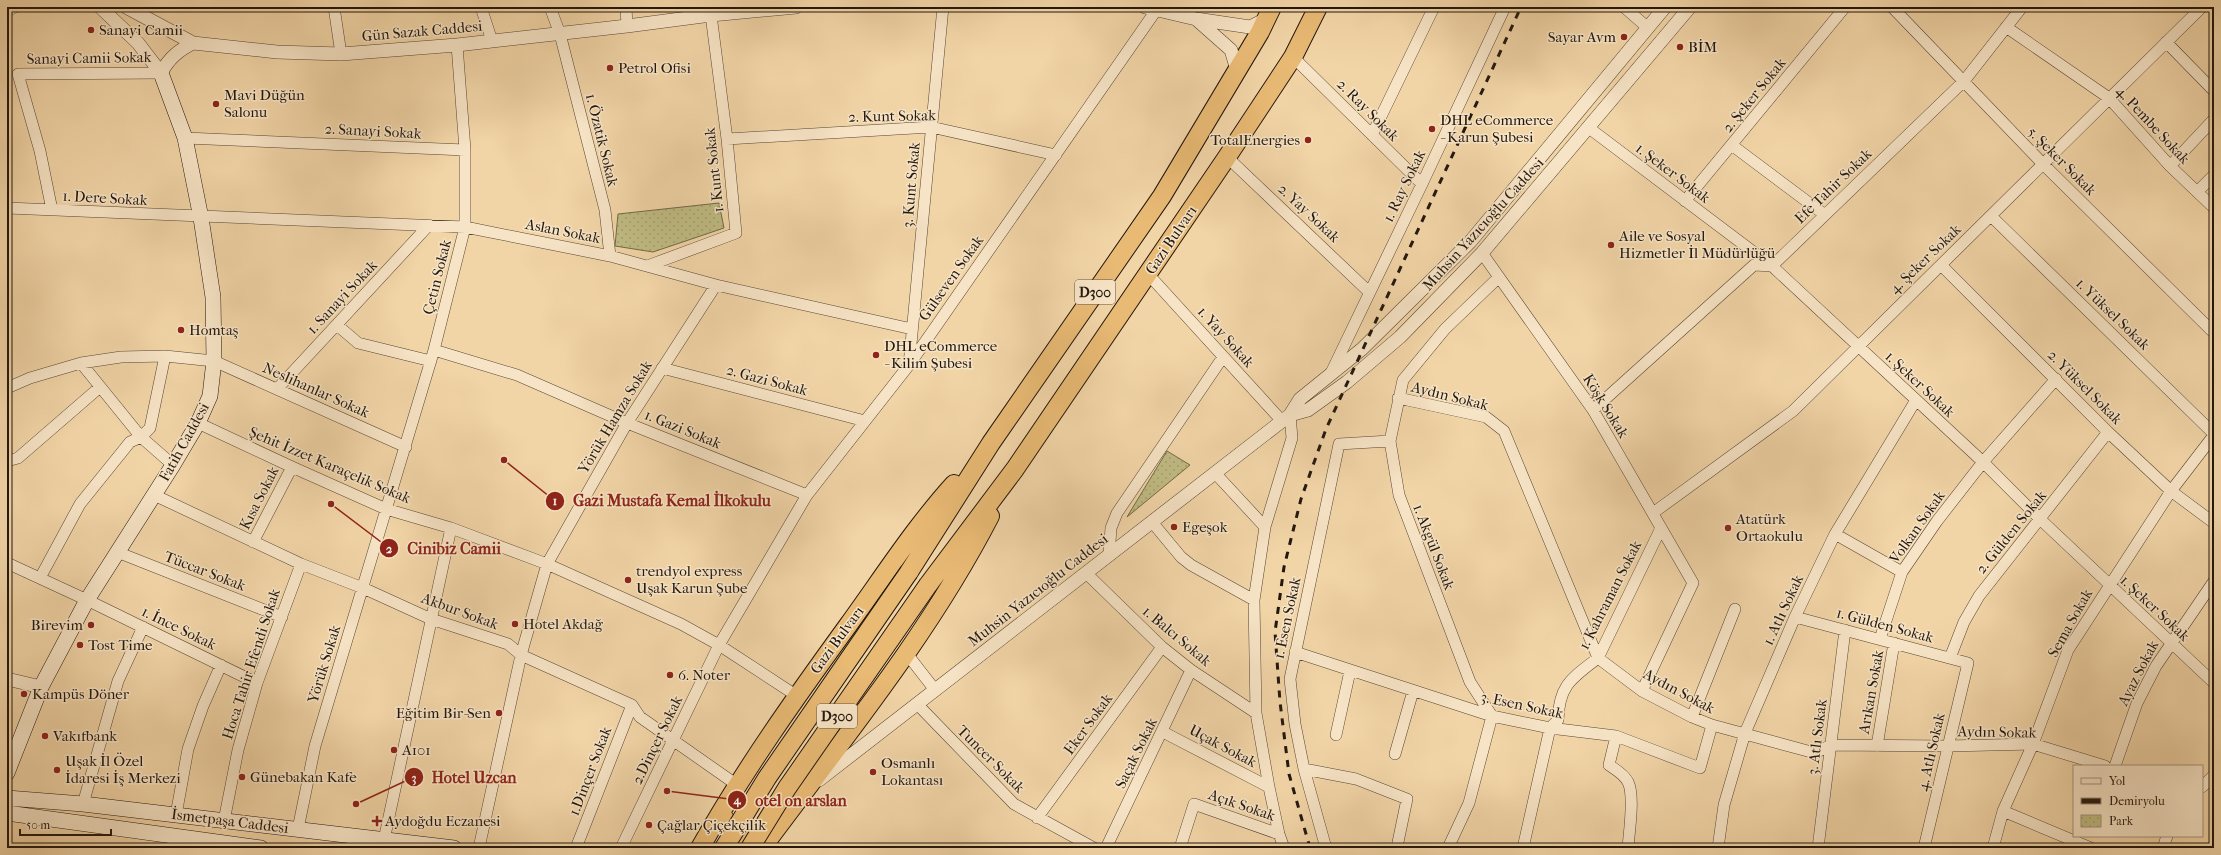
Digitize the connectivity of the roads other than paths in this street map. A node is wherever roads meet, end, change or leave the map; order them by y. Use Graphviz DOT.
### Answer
graph roads {
  1 [pos="15,7"];
  2 [pos="100,7"];
  3 [pos="126,7"];
  4 [pos="334,7"];
  5 [pos="481,7"];
  6 [pos="550,7"];
  7 [pos="626,7"];
  8 [pos="796,7"];
  9 [pos="943,7"];
  10 [pos="1318,7"];
  11 [pos="1434,7"];
  12 [pos="1505,7"];
  13 [pos="1624,7"];
  14 [pos="1665,7"];
  15 [pos="1690,7"];
  16 [pos="1845,7"];
  17 [pos="1892,7"];
  18 [pos="2022,7"];
  19 [pos="2202,7"];
  20 [pos="1151,8"];
  21 [pos="749,9"];
  22 [pos="7,12"];
  23 [pos="1269,13"];
  24 [pos="711,15"];
  25 [pos="1196,19"];
  26 [pos="627,26"];
  27 [pos="2006,27"];
  28 [pos="1648,28"];
  29 [pos="560,34"];
  30 [pos="492,41"];
  31 [pos="2166,42"];
  32 [pos="193,43"];
  33 [pos="457,45"];
  34 [pos="340,54"];
  35 [pos="1293,57"];
  36 [pos="1237,70"];
  37 [pos="161,73"];
  38 [pos="1964,81"];
  39 [pos="2214,92"];
  40 [pos="2109,98"];
  41 [pos="2214,119"];
  42 [pos="932,127"];
  43 [pos="1589,128"];
  44 [pos="1372,135"];
  45 [pos="185,138"];
  46 [pos="727,139"];
  47 [pos="1733,146"];
  48 [pos="465,150"];
  49 [pos="1056,155"];
  50 [pos="1227,157"];
  51 [pos="2044,165"];
  52 [pos="2170,166"];
  53 [pos="2214,174"];
  54 [pos="1422,184"];
  55 [pos="2197,192"];
  56 [pos="1685,201"];
  57 [pos="7,208"];
  58 [pos="2214,208"];
  59 [pos="52,210"];
  60 [pos="1825,215"];
  61 [pos="1991,216"];
  62 [pos="201,218"];
  63 [pos="429,225"];
  64 [pos="465,227"];
  65 [pos="1470,242"];
  66 [pos="1482,252"];
  67 [pos="610,256"];
  68 [pos="650,265"];
  69 [pos="1941,265"];
  70 [pos="1772,266"];
  71 [pos="1148,274"];
  72 [pos="1499,277"];
  73 [pos="716,284"];
  74 [pos="1370,292"];
  75 [pos="337,324"];
  76 [pos="912,330"];
  77 [pos="2214,333"];
  78 [pos="1857,346"];
  79 [pos="165,356"];
  80 [pos="433,356"];
  81 [pos="1223,357"];
  82 [pos="214,360"];
  83 [pos="81,363"];
  84 [pos="909,365"];
  85 [pos="662,368"];
  86 [pos="1328,377"];
  87 [pos="2056,379"];
  88 [pos="100,386"];
  89 [pos="7,388"];
  90 [pos="278,389"];
  91 [pos="1398,398"];
  92 [pos="1916,400"];
  93 [pos="1592,410"];
  94 [pos="1286,418"];
  95 [pos="865,421"];
  96 [pos="198,422"];
  97 [pos="627,423"];
  98 [pos="2108,432"];
  99 [pos="2214,434"];
  100 [pos="141,437"];
  101 [pos="1390,441"];
  102 [pos="991,443"];
  103 [pos="406,447"];
  104 [pos="7,460"];
  105 [pos="1984,462"];
  106 [pos="173,465"];
  107 [pos="292,468"];
  108 [pos="1015,469"];
  109 [pos="1215,472"];
  110 [pos="2171,491"];
  111 [pos="154,495"];
  112 [pos="807,495"];
  113 [pos="386,509"];
  114 [pos="1653,513"];
  115 [pos="2040,520"];
  116 [pos="1152,522"];
  117 [pos="2214,523"];
  118 [pos="1264,527"];
  119 [pos="451,528"];
  120 [pos="1660,528"];
  121 [pos="1835,534"];
  122 [pos="253,542"];
  123 [pos="117,552"];
  124 [pos="1109,555"];
  125 [pos="7,563"];
  126 [pos="300,564"];
  127 [pos="547,564"];
  128 [pos="1902,572"];
  129 [pos="1086,573"];
  130 [pos="40,578"];
  131 [pos="2214,581"];
  132 [pos="2109,584"];
  133 [pos="363,588"];
  134 [pos="87,600"];
  135 [pos="1254,600"];
  136 [pos="1736,609"];
  137 [pos="282,617"];
  138 [pos="1795,617"];
  139 [pos="431,619"];
  140 [pos="143,627"];
  141 [pos="1846,630"];
  142 [pos="1880,639"];
  143 [pos="1894,643"];
  144 [pos="2170,643"];
  145 [pos="719,646"];
  146 [pos="1162,647"];
  147 [pos="1295,652"];
  148 [pos="906,654"];
  149 [pos="521,655"];
  150 [pos="1598,658"];
  151 [pos="1950,658"];
  152 [pos="1968,663"];
  153 [pos="221,665"];
  154 [pos="1191,670"];
  155 [pos="1350,671"];
  156 [pos="7,679"];
  157 [pos="2214,682"];
  158 [pos="258,683"];
  159 [pos="41,687"];
  160 [pos="935,690"];
  161 [pos="1413,691"];
  162 [pos="1642,691"];
  163 [pos="797,696"];
  164 [pos="916,704"];
  165 [pos="632,705"];
  166 [pos="1256,713"];
  167 [pos="1492,716"];
  168 [pos="1692,717"];
  169 [pos="1712,726"];
  170 [pos="1550,728"];
  171 [pos="1163,732"];
  172 [pos="1745,733"];
  173 [pos="1336,735"];
  174 [pos="1616,736"];
  175 [pos="674,741"];
  176 [pos="2033,744"];
  177 [pos="1831,745"];
  178 [pos="1877,746"];
  179 [pos="1948,746"];
  180 [pos="1394,754"];
  181 [pos="2102,765"];
  182 [pos="2115,765"];
  183 [pos="1304,769"];
  184 [pos="7,773"];
  185 [pos="2214,775"];
  186 [pos="737,785"];
  187 [pos="2203,786"];
  188 [pos="1269,787"];
  189 [pos="805,790"];
  190 [pos="7,798"];
  191 [pos="83,804"];
  192 [pos="725,804"];
  193 [pos="2003,811"];
  194 [pos="7,813"];
  195 [pos="176,815"];
  196 [pos="1037,818"];
  197 [pos="224,821"];
  198 [pos="298,829"];
  199 [pos="1279,834"];
  200 [pos="2167,837"];
  201 [pos="384,840"];
  202 [pos="771,841"];
  203 [pos="262,848"];
  204 [pos="454,848"];
  205 [pos="479,848"];
  206 [pos="576,848"];
  207 [pos="621,848"];
  208 [pos="700,848"];
  209 [pos="724,848"];
  210 [pos="750,848"];
  211 [pos="762,848"];
  212 [pos="1094,848"];
  213 [pos="1106,848"];
  214 [pos="1180,848"];
  215 [pos="1284,848"];
  216 [pos="1326,848"];
  217 [pos="1399,848"];
  218 [pos="1448,848"];
  219 [pos="1523,848"];
  220 [pos="1628,848"];
  221 [pos="1718,848"];
  222 [pos="1818,848"];
  223 [pos="1924,848"];
  224 [pos="1993,848"];
  225 [pos="2091,848"];
  226 [pos="2163,848"];
  1 -- 22 [label="street"];
  2 -- 37 [label="street, Fatih Caddesi"];
  3 -- 32 [label="street"];
  4 -- 34 [label="street"];
  5 -- 30 [label="street"];
  6 -- 29 [label="street, 1. Özatik Sokak"];
  7 -- 26 [label="street"];
  8 -- 21 [label="street, Gün Sazak Caddesi"];
  9 -- 42 [label="street, 3. Kunt Sokak"];
  10 -- 35 [label="highway, Gazi Bulvarı / D300"];
  11 -- 44 [label="street"];
  12 -- 54 [label="street, 1. Ray Sokak"];
  13 -- 28 [label="street"];
  14 -- 28 [label="street, Muhsin Yazıcıoğlu Caddesi"];
  15 -- 43 [label="street, Muhsin Yazıcıoğlu Caddesi"];
  16 -- 47 [label="street, 2. Şeker Sokak"];
  17 -- 38 [label="street, 5. Şeker Sokak"];
  18 -- 27 [label="street, Efe Tahir Sokak"];
  19 -- 31 [label="street, 4. Şeker Sokak"];
  20 -- 25 [label="street"];
  20 -- 49 [label="street, Gülseven Sokak"];
  21 -- 24 [label="street, Gün Sazak Caddesi"];
  23 -- 25 [label="street"];
  23 -- 36 [label="highway, Gazi Bulvarı / D300"];
  24 -- 26 [label="street, Gün Sazak Caddesi"];
  24 -- 46 [label="street, 1. Kunt Sokak"];
  25 -- 36 [label="street"];
  26 -- 29 [label="street, Gün Sazak Caddesi"];
  27 -- 38 [label="street, Efe Tahir Sokak"];
  27 -- 40 [label="street, 4. Pembe Sokak"];
  28 -- 65 [label="street, Muhsin Yazıcıoğlu Caddesi"];
  29 -- 30 [label="street, Gün Sazak Caddesi"];
  29 -- 67 [label="street, 1. Özatik Sokak"];
  30 -- 33 [label="street, Gün Sazak Caddesi"];
  31 -- 39 [label="street"];
  31 -- 40 [label="street, 4. Şeker Sokak"];
  32 -- 34 [label="street, Gün Sazak Caddesi"];
  32 -- 37 [label="street"];
  33 -- 34 [label="street, Gün Sazak Caddesi"];
  33 -- 48 [label="street, Çetin Sokak"];
  35 -- 44 [label="street, 2. Ray Sokak"];
  35 -- 50 [label="highway, Gazi Bulvarı / D300"];
  36 -- 102 [label="highway, Gazi Bulvarı / D300"];
  37 -- 45 [label="main road, Fatih Caddesi"];
  37 -- 59 [label="street, Sanayi Camii Sokak"];
  38 -- 51 [label="street, 5. Şeker Sokak"];
  38 -- 60 [label="street, Efe Tahir Sokak"];
  40 -- 51 [label="street, 4. Şeker Sokak"];
  40 -- 52 [label="street, 4. Pembe Sokak"];
  41 -- 52 [label="street"];
  42 -- 46 [label="street, 2. Kunt Sokak"];
  42 -- 49 [label="street, 2. Kunt Sokak"];
  42 -- 76 [label="street, 3. Kunt Sokak"];
  43 -- 56 [label="street, 1. Şeker Sokak"];
  43 -- 66 [label="street, Muhsin Yazıcıoğlu Caddesi"];
  44 -- 54 [label="street, 2. Ray Sokak"];
  45 -- 48 [label="street, 2. Sanayi Sokak"];
  45 -- 62 [label="main road, Fatih Caddesi"];
  46 -- 68 [label="street, 1. Kunt Sokak"];
  47 -- 56 [label="street, 2. Şeker Sokak"];
  47 -- 60 [label="street"];
  48 -- 64 [label="street, Çetin Sokak"];
  49 -- 84 [label="street, Gülseven Sokak"];
  50 -- 71 [label="highway, Gazi Bulvarı / D300"];
  50 -- 74 [label="street, 2. Yay Sokak"];
  51 -- 61 [label="street, 4. Şeker Sokak"];
  51 -- 77 [label="street, 5. Şeker Sokak"];
  52 -- 55 [label="street, 4. Pembe Sokak"];
  53 -- 55 [label="street"];
  54 -- 74 [label="street, 1. Ray Sokak"];
  55 -- 58 [label="street, 4. Pembe Sokak"];
  56 -- 70 [label="street, 1. Şeker Sokak"];
  57 -- 59 [label="street, 1. Dere Sokak"];
  59 -- 62 [label="street, 1. Dere Sokak"];
  60 -- 70 [label="street, Efe Tahir Sokak"];
  61 -- 69 [label="street, 4. Şeker Sokak"];
  61 -- 99 [label="street, 1. Yüksel Sokak"];
  62 -- 63 [label="street, Aslan Sokak"];
  62 -- 82 [label="main road, Fatih Caddesi"];
  63 -- 64 [label="street, Aslan Sokak"];
  63 -- 75 [label="street, 1. Sanayi Sokak"];
  64 -- 67 [label="street, Aslan Sokak"];
  64 -- 80 [label="street, Çetin Sokak"];
  65 -- 66 [label="street"];
  65 -- 86 [label="street, Muhsin Yazıcıoğlu Caddesi"];
  66 -- 72 [label="street, Köşk Sokak"];
  66 -- 94 [label="street, Muhsin Yazıcıoğlu Caddesi"];
  67 -- 68 [label="street, Aslan Sokak"];
  68 -- 73 [label="street, Aslan Sokak"];
  69 -- 78 [label="street, 4. Şeker Sokak"];
  69 -- 87 [label="street, 2. Yüksel Sokak"];
  70 -- 78 [label="street, 1. Şeker Sokak"];
  70 -- 93 [label="street"];
  71 -- 81 [label="street, 1. Yay Sokak"];
  71 -- 108 [label="highway, Gazi Bulvarı / D300"];
  72 -- 91 [label="street, 1. Akgül Sokak"];
  72 -- 93 [label="street, Köşk Sokak"];
  73 -- 76 [label="street, Aslan Sokak"];
  73 -- 85 [label="street, Yörük Hamza Sokak"];
  74 -- 86 [label="street, 1. Ray Sokak"];
  75 -- 80 [label="street, 1. Gazi Sokak"];
  75 -- 90 [label="street, 1. Sanayi Sokak"];
  76 -- 84 [label="street, 3. Kunt Sokak"];
  78 -- 92 [label="street, 1. Şeker Sokak"];
  78 -- 114 [label="street, 4. Şeker Sokak"];
  79 -- 82 [label="street, Neslihanlar Sokak"];
  79 -- 83 [label="street, Neslihanlar Sokak"];
  79 -- 100 [label="street"];
  80 -- 97 [label="street, 1. Gazi Sokak"];
  80 -- 103 [label="street, Çetin Sokak"];
  81 -- 94 [label="street, 1. Yay Sokak"];
  81 -- 124 [label="street"];
  82 -- 90 [label="street, Neslihanlar Sokak"];
  82 -- 96 [label="main road, Fatih Caddesi"];
  83 -- 88 [label="street"];
  83 -- 89 [label="street, Neslihanlar Sokak"];
  84 -- 95 [label="street, Gülseven Sokak"];
  85 -- 95 [label="street, 2. Gazi Sokak"];
  85 -- 97 [label="street, Yörük Hamza Sokak"];
  86 -- 94 [label="street, Muhsin Yazıcıoğlu Caddesi"];
  87 -- 98 [label="street, 2. Yüksel Sokak"];
  87 -- 105 [label="street, Volkan Sokak"];
  88 -- 100 [label="street"];
  88 -- 104 [label="street"];
  90 -- 103 [label="street, Neslihanlar Sokak"];
  91 -- 101 [label="street, 1. Akgül Sokak"];
  91 -- 150 [label="street, Aydın Sokak"];
  92 -- 105 [label="street, 1. Şeker Sokak"];
  92 -- 121 [label="street, 1. Atlı Sokak"];
  93 -- 114 [label="street, Köşk Sokak"];
  94 -- 109 [label="street, Muhsin Yazıcıoğlu Caddesi"];
  94 -- 118 [label="street, 1. Esen Sokak"];
  95 -- 112 [label="street, Gülseven Sokak"];
  96 -- 106 [label="main road, Fatih Caddesi"];
  96 -- 107 [label="street, Şehit İzzet Karaçelik Sokak"];
  97 -- 112 [label="street, 1. Gazi Sokak"];
  97 -- 127 [label="street, Yörük Hamza Sokak"];
  98 -- 110 [label="street, 2. Yüksel Sokak"];
  98 -- 115 [label="street, 2. Gülden Sokak"];
  99 -- 110 [label="street, Sema Sokak"];
  100 -- 106 [label="street"];
  100 -- 130 [label="street"];
  101 -- 147 [label="street, 1. Esen Sokak"];
  101 -- 167 [label="street, 1. Akgül Sokak"];
  102 -- 163 [label="highway, Gazi Bulvarı"];
  102 -- 209 [label="highway, Gazi Bulvarı / D300, bridge"];
  103 -- 113 [label="street, Çetin Sokak"];
  105 -- 115 [label="street, 1. Şeker Sokak"];
  105 -- 128 [label="street, Volkan Sokak"];
  106 -- 111 [label="main road, Fatih Caddesi"];
  107 -- 113 [label="street, Şehit İzzet Karaçelik Sokak"];
  107 -- 122 [label="street, Kısa Sokak"];
  108 -- 148 [label="highway, Gazi Bulvarı"];
  108 -- 210 [label="highway, Gazi Bulvarı / D300, bridge"];
  109 -- 116 [label="street, Muhsin Yazıcıoğlu Caddesi"];
  109 -- 118 [label="street"];
  110 -- 117 [label="street, 2. Yüksel Sokak"];
  110 -- 132 [label="street, Sema Sokak"];
  111 -- 122 [label="street, Akbur Sokak"];
  111 -- 123 [label="main road, Fatih Caddesi"];
  112 -- 145 [label="street, Gülseven Sokak"];
  113 -- 119 [label="street, Şehit İzzet Karaçelik Sokak"];
  113 -- 133 [label="street, Yörük Sokak"];
  114 -- 120 [label="street, Köşk Sokak"];
  115 -- 132 [label="street, 1. Şeker Sokak"];
  115 -- 151 [label="street, 2. Gülden Sokak"];
  116 -- 124 [label="street, Muhsin Yazıcıoğlu Caddesi"];
  116 -- 135 [label="street"];
  118 -- 135 [label="street, 1. Esen Sokak"];
  119 -- 127 [label="street, Şehit İzzet Karaçelik Sokak"];
  119 -- 139 [label="street"];
  120 -- 150 [label="street, 1. Kahraman Sokak"];
  120 -- 162 [label="street, Köşk Sokak"];
  121 -- 128 [label="street"];
  121 -- 138 [label="street, 1. Atlı Sokak"];
  122 -- 126 [label="street, Akbur Sokak"];
  123 -- 134 [label="main road, Fatih Caddesi"];
  123 -- 137 [label="street, Tüccar Sokak"];
  124 -- 129 [label="street, Muhsin Yazıcıoğlu Caddesi"];
  125 -- 130 [label="street, 1. İnce Sokak"];
  126 -- 133 [label="street, Akbur Sokak"];
  126 -- 137 [label="street, Hoca Tahir Efendi Sokak"];
  127 -- 145 [label="street, Şehit İzzet Karaçelik Sokak"];
  127 -- 149 [label="street, Yörük Hamza Sokak"];
  128 -- 142 [label="street, Volkan Sokak"];
  129 -- 146 [label="street, 1. Balcı Sokak"];
  129 -- 160 [label="street, Muhsin Yazıcıoğlu Caddesi"];
  130 -- 134 [label="street, 1. İnce Sokak"];
  131 -- 144 [label="street, Ayaz Sokak"];
  132 -- 144 [label="street, 1. Şeker Sokak"];
  132 -- 176 [label="street, Sema Sokak"];
  133 -- 139 [label="street, Akbur Sokak"];
  133 -- 198 [label="street, Yörük Sokak"];
  134 -- 140 [label="street, 1. İnce Sokak"];
  134 -- 159 [label="main road, Fatih Caddesi"];
  135 -- 166 [label="street, 1. Esen Sokak"];
  136 -- 168 [label="street"];
  137 -- 158 [label="street, Hoca Tahir Efendi Sokak"];
  138 -- 141 [label="street, 1. Gülden Sokak"];
  138 -- 172 [label="street, 1. Atlı Sokak"];
  139 -- 149 [label="street, Akbur Sokak"];
  139 -- 201 [label="street"];
  140 -- 153 [label="street, 1. İnce Sokak"];
  140 -- 191 [label="street"];
  141 -- 142 [label="street, 1. Gülden Sokak"];
  141 -- 177 [label="street, 3. Atlı Sokak"];
  142 -- 143 [label="street, 1. Gülden Sokak"];
  143 -- 151 [label="street, 1. Gülden Sokak"];
  143 -- 178 [label="street, Arıkan Sokak"];
  144 -- 157 [label="street, 1. Şeker Sokak"];
  144 -- 182 [label="street, Ayaz Sokak"];
  145 -- 163 [label="street, Şehit İzzet Karaçelik Sokak"];
  145 -- 175 [label="street, 2.Dinçer Sokak"];
  146 -- 154 [label="street, 1. Balcı Sokak"];
  146 -- 196 [label="street, Eker Sokak"];
  147 -- 155 [label="street, 3. Esen Sokak"];
  147 -- 183 [label="street, 1. Esen Sokak"];
  148 -- 160 [label="street"];
  148 -- 189 [label="highway, Gazi Bulvarı"];
  149 -- 165 [label="street, Akbur Sokak"];
  149 -- 205 [label="street, Yörük Hamza Sokak"];
  150 -- 162 [label="street, Aydın Sokak"];
  150 -- 170 [label="street, 1. Kahraman Sokak"];
  151 -- 152 [label="street, 1. Gülden Sokak"];
  152 -- 179 [label="street, 4. Atlı Sokak"];
  153 -- 158 [label="street, 1. İnce Sokak"];
  153 -- 195 [label="street"];
  154 -- 166 [label="street, 1. Balcı Sokak"];
  154 -- 171 [label="street, Saçak Sokak"];
  155 -- 161 [label="street, 3. Esen Sokak"];
  155 -- 173 [label="street"];
  156 -- 159 [label="street"];
  158 -- 197 [label="street, Hoca Tahir Efendi Sokak"];
  159 -- 184 [label="main road, Fatih Caddesi"];
  160 -- 164 [label="street, Muhsin Yazıcıoğlu Caddesi"];
  161 -- 167 [label="street, 3. Esen Sokak"];
  161 -- 180 [label="street"];
  162 -- 168 [label="street, Aydın Sokak"];
  163 -- 186 [label="highway, Gazi Bulvarı"];
  164 -- 189 [label="street, Muhsin Yazıcıoğlu Caddesi"];
  164 -- 196 [label="street, Tuncer Sokak"];
  165 -- 175 [label="street, Akbur Sokak"];
  165 -- 206 [label="street, 1.Dinçer Sokak"];
  166 -- 188 [label="street, 1. Esen Sokak"];
  167 -- 170 [label="street, 3. Esen Sokak"];
  167 -- 218 [label="street"];
  168 -- 169 [label="street, Aydın Sokak"];
  169 -- 172 [label="street, Aydın Sokak"];
  169 -- 174 [label="street, 3. Esen Sokak"];
  170 -- 174 [label="street, 3. Esen Sokak"];
  170 -- 219 [label="street, 1. Kahraman Sokak"];
  171 -- 188 [label="street, Uçak Sokak"];
  171 -- 213 [label="street, Saçak Sokak"];
  172 -- 177 [label="street, Aydın Sokak"];
  172 -- 221 [label="street, 1. Atlı Sokak"];
  174 -- 220 [label="street"];
  175 -- 186 [label="street, Akbur Sokak"];
  175 -- 207 [label="street, 2.Dinçer Sokak"];
  176 -- 179 [label="street, Aydın Sokak"];
  176 -- 181 [label="street, Aydın Sokak"];
  176 -- 193 [label="street, Sema Sokak"];
  177 -- 178 [label="street, Aydın Sokak"];
  177 -- 222 [label="street, 3. Atlı Sokak"];
  178 -- 179 [label="street, Aydın Sokak"];
  179 -- 223 [label="street, 4. Atlı Sokak"];
  183 -- 216 [label="street, 1. Esen Sokak"];
  183 -- 217 [label="street"];
  185 -- 187 [label="street"];
  186 -- 192 [label="highway, Gazi Bulvarı"];
  188 -- 199 [label="street, 1. Esen Sokak"];
  189 -- 202 [label="highway, Gazi Bulvarı"];
  190 -- 191 [label="main road, İsmetpaşa Caddesi"];
  191 -- 195 [label="main road, İsmetpaşa Caddesi"];
  192 -- 202 [label="highway"];
  192 -- 208 [label="highway, Gazi Bulvarı"];
  193 -- 224 [label="street, Sema Sokak"];
  193 -- 225 [label="street"];
  194 -- 203 [label="main road, İsmetpaşa Caddesi"];
  195 -- 197 [label="main road, İsmetpaşa Caddesi"];
  196 -- 212 [label="street, Tuncer Sokak"];
  197 -- 198 [label="main road, İsmetpaşa Caddesi"];
  198 -- 201 [label="main road, İsmetpaşa Caddesi"];
  199 -- 214 [label="street, Açık Sokak"];
  199 -- 215 [label="street, 1. Esen Sokak"];
  200 -- 226 [label="street"];
  201 -- 204 [label="main road, İsmetpaşa Caddesi"];
  202 -- 211 [label="highway, Gazi Bulvarı"];
}
